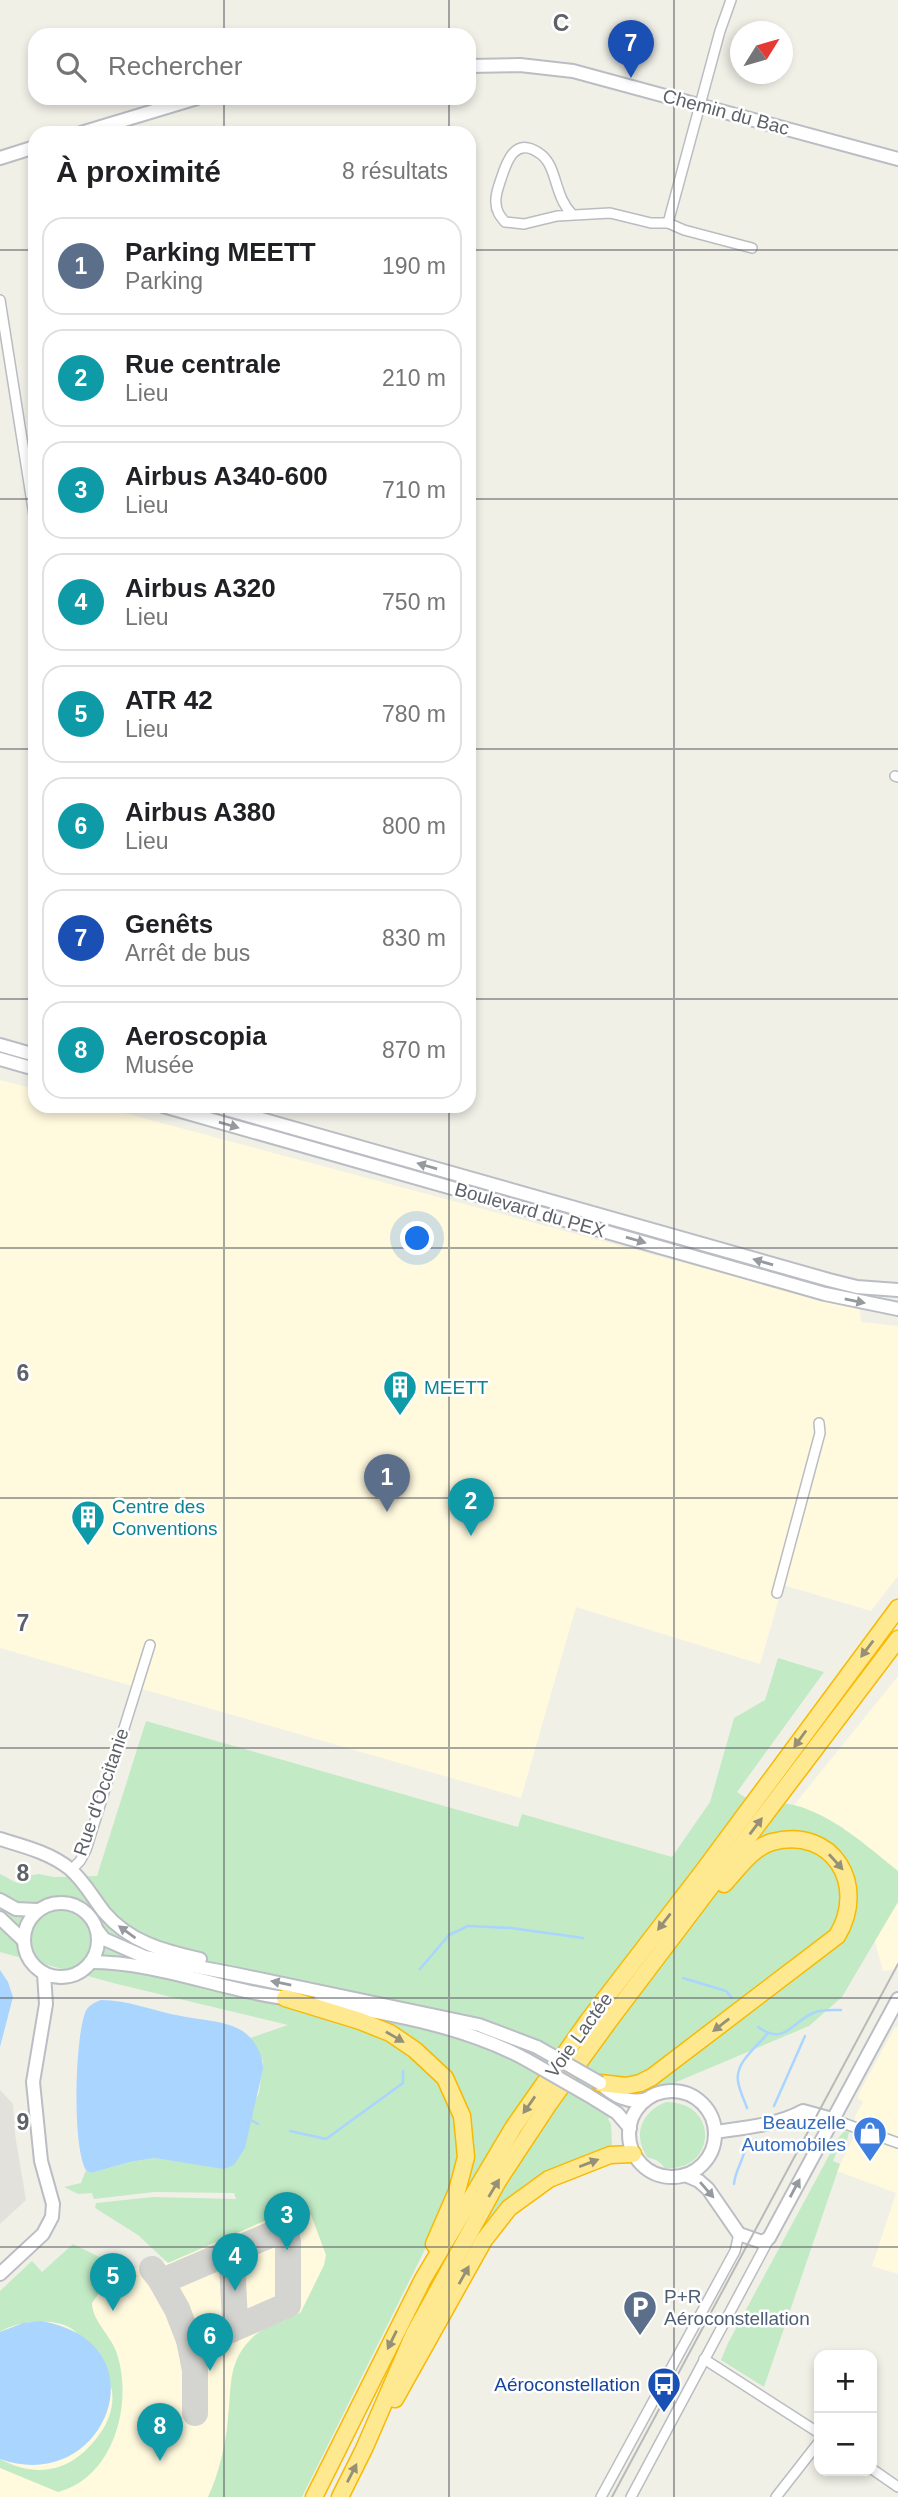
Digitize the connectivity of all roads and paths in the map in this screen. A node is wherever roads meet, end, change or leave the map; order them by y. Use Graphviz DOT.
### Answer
graph roads {
  1 [pos="732,0"];
  2 [pos="476,66"];
  3 [pos="699,104"];
  4 [pos="178,105"];
  5 [pos="122,126"];
  6 [pos="28,149"];
  7 [pos="0,158"];
  8 [pos="898,159"];
  9 [pos="572,214"];
  10 [pos="667,223"];
  11 [pos="752,248"];
  12 [pos="0,300"];
  13 [pos="28,477"];
  14 [pos="0,1045"];
  15 [pos="28,1053"];
  16 [pos="0,1059"];
  17 [pos="28,1067"];
  18 [pos="188,1113"];
  19 [pos="240,1113"];
  20 [pos="898,1290"];
  21 [pos="898,1308"];
  22 [pos="819,1423"];
  23 [pos="777,1593"];
  24 [pos="896,1611"];
  25 [pos="898,1639"];
  26 [pos="150,1645"];
  27 [pos="0,1839"];
  28 [pos="71,1870"];
  29 [pos="0,1900"];
  30 [pos="700,1900"];
  31 [pos="37,1910"];
  32 [pos="0,1918"];
  33 [pos="97,1930"];
  34 [pos="23,1940"];
  35 [pos="91,1962"];
  36 [pos="235,1973"];
  37 [pos="44,1974"];
  38 [pos="62,1978"];
  39 [pos="285,1998"];
  40 [pos="898,1998"];
  41 [pos="46,2004"];
  42 [pos="600,2083"];
  43 [pos="647,2099"];
  44 [pos="832,2119"];
  45 [pos="630,2127"];
  46 [pos="715,2132"];
  47 [pos="898,2143"];
  48 [pos="633,2154"];
  49 [pos="685,2175"];
  50 [pos="739,2234"];
  51 [pos="769,2238"];
  52 [pos="0,2274"];
  53 [pos="423,2279"];
  54 [pos="704,2360"];
  55 [pos="814,2431"];
  56 [pos="814,2448"];
  57 [pos="364,2449"];
  58 [pos="877,2472"];
  59 [pos="898,2487"];
  60 [pos="314,2497"];
  61 [pos="340,2497"];
  62 [pos="601,2497"];
  63 [pos="631,2497"];
  64 [pos="776,2497"];
  1 -- 3 [label="street"];
  2 -- 3 [label="main road, Chemin du Bac"];
  3 -- 8 [label="main road, Chemin du Bac"];
  3 -- 10 [label="street"];
  4 -- 5 [label="main road"];
  6 -- 7 [label="main road"];
  9 -- 9 [label="street"];
  9 -- 10 [label="street"];
  10 -- 11 [label="street"];
  12 -- 13 [label="street"];
  14 -- 15 [label="main road"];
  16 -- 17 [label="main road"];
  18 -- 21 [label="main road, Boulevard du PEX, one-way"];
  20 -- 19 [label="main road, Boulevard du PEX, one-way"];
  22 -- 23 [label="street"];
  24 -- 53 [label="highway, Voie Lactée, one-way"];
  30 -- 25 [label="highway, Voie Lactée, one-way"];
  26 -- 28 [label="street, Rue d'Occitanie"];
  27 -- 28 [label="main road"];
  36 -- 28 [label="main road, one-way"];
  29 -- 31 [label="main road"];
  30 -- 42 [label="highway, one-way"];
  57 -- 30 [label="highway, Voie Lactée, one-way"];
  31 -- 33 [label="main road"];
  31 -- 34 [label="main road"];
  32 -- 34 [label="main road"];
  33 -- 35 [label="main road"];
  33 -- 36 [label="main road"];
  34 -- 37 [label="main road"];
  35 -- 38 [label="main road"];
  35 -- 39 [label="main road"];
  42 -- 36 [label="main road, one-way, bridge"];
  37 -- 38 [label="main road"];
  37 -- 41 [label="main road"];
  38 -- 41 [label="main road"];
  39 -- 45 [label="main road, bridge"];
  39 -- 53 [label="highway, one-way"];
  40 -- 44 [label="main road"];
  41 -- 52 [label="main road"];
  42 -- 43 [label="main road"];
  43 -- 45 [label="main road"];
  43 -- 46 [label="main road"];
  44 -- 46 [label="main road"];
  44 -- 47 [label="street"];
  51 -- 44 [label="main road, one-way"];
  45 -- 48 [label="main road"];
  46 -- 49 [label="main road"];
  48 -- 49 [label="main road"];
  57 -- 48 [label="highway, one-way"];
  49 -- 50 [label="main road, one-way"];
  50 -- 51 [label="main road"];
  50 -- 62 [label="street"];
  51 -- 54 [label="street"];
  53 -- 60 [label="highway, Voie Lactée, one-way"];
  54 -- 55 [label="street"];
  54 -- 63 [label="street"];
  56 -- 64 [label="street"];
  61 -- 57 [label="highway, Voie Lactée, one-way"];
  58 -- 59 [label="street"];
}
